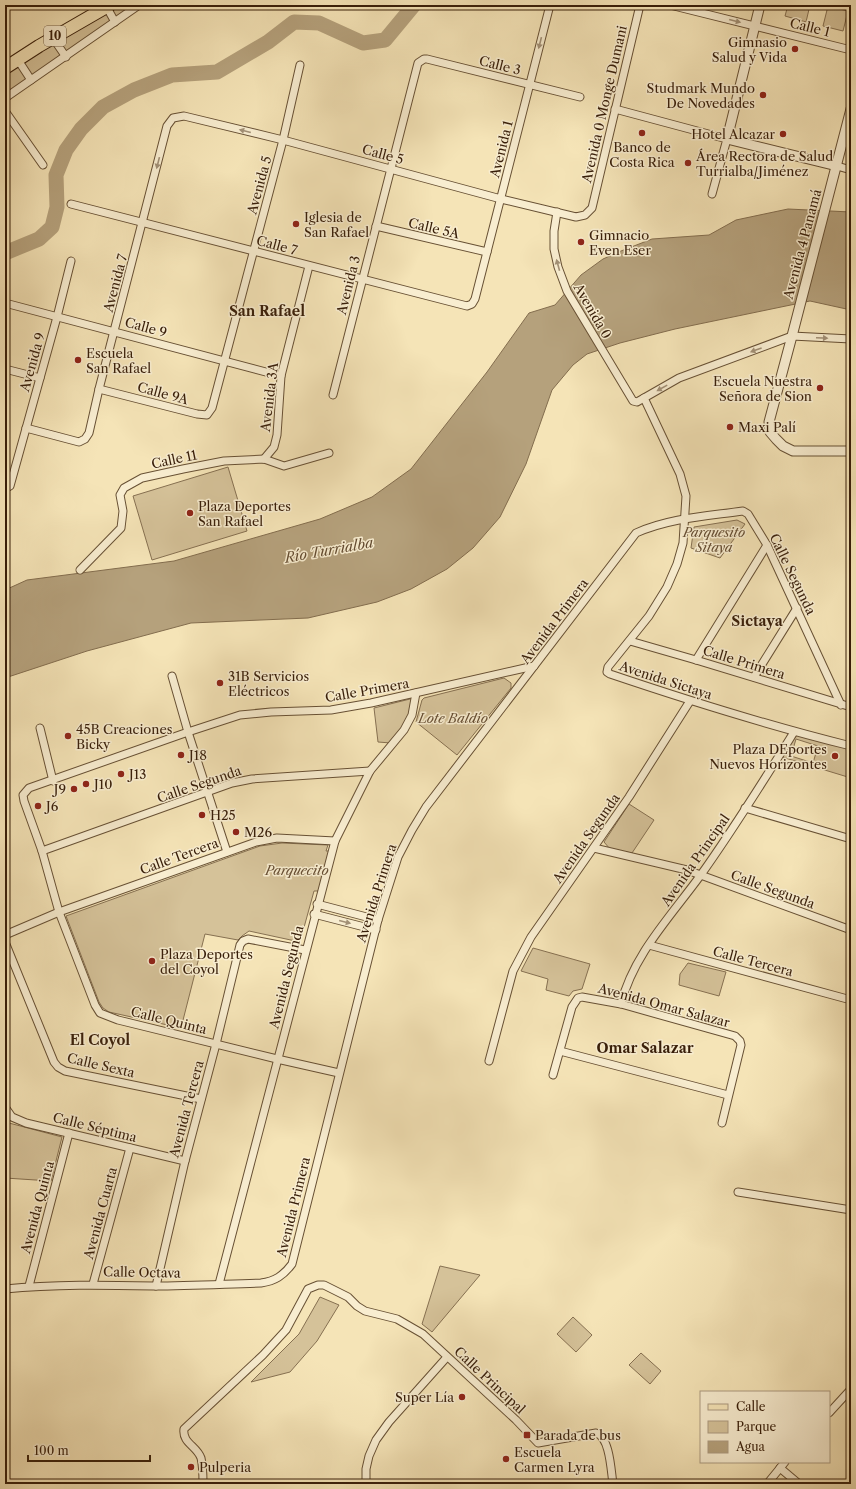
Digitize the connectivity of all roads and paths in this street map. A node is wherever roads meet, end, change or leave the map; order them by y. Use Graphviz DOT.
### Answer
graph roads {
  1 [pos="108,5"];
  2 [pos="139,5"];
  3 [pos="550,5"];
  4 [pos="640,5"];
  5 [pos="670,5"];
  6 [pos="760,5"];
  7 [pos="114,22"];
  8 [pos="755,26"];
  9 [pos="53,38"];
  10 [pos="851,50"];
  11 [pos="66,57"];
  12 [pos="18,60"];
  13 [pos="300,65"];
  14 [pos="417,66"];
  15 [pos="5,68"];
  16 [pos="31,80"];
  17 [pos="530,85"];
  18 [pos="580,97"];
  19 [pos="5,98"];
  20 [pos="615,109"];
  21 [pos="851,109"];
  22 [pos="5,111"];
  23 [pos="167,126"];
  24 [pos="727,139"];
  25 [pos="283,140"];
  26 [pos="43,165"];
  27 [pos="837,166"];
  28 [pos="391,168"];
  29 [pos="851,170"];
  30 [pos="712,194"];
  31 [pos="501,199"];
  32 [pos="71,204"];
  33 [pos="592,208"];
  34 [pos="557,212"];
  35 [pos="143,222"];
  36 [pos="376,226"];
  37 [pos="254,251"];
  38 [pos="487,252"];
  39 [pos="71,261"];
  40 [pos="309,266"];
  41 [pos="362,279"];
  42 [pos="475,299"];
  43 [pos="5,303"];
  44 [pos="57,317"];
  45 [pos="114,331"];
  46 [pos="792,336"];
  47 [pos="851,339"];
  48 [pos="224,360"];
  49 [pos="5,369"];
  50 [pos="281,376"];
  51 [pos="40,378"];
  52 [pos="99,389"];
  53 [pos="333,394"];
  54 [pos="644,398"];
  55 [pos="197,414"];
  56 [pos="26,428"];
  57 [pos="851,451"];
  58 [pos="329,453"];
  59 [pos="264,459"];
  60 [pos="5,489"];
  61 [pos="685,520"];
  62 [pos="767,545"];
  63 [pos="80,570"];
  64 [pos="797,608"];
  65 [pos="630,641"];
  66 [pos="696,660"];
  67 [pos="534,666"];
  68 [pos="172,676"];
  69 [pos="754,678"];
  70 [pos="416,693"];
  71 [pos="690,701"];
  72 [pos="841,705"];
  73 [pos="851,707"];
  74 [pos="40,728"];
  75 [pos="188,732"];
  76 [pos="794,732"];
  77 [pos="851,746"];
  78 [pos="370,771"];
  79 [pos="53,781"];
  80 [pos="207,793"];
  81 [pos="745,808"];
  82 [pos="851,839"];
  83 [pos="334,841"];
  84 [pos="594,848"];
  85 [pos="42,851"];
  86 [pos="227,852"];
  87 [pos="700,875"];
  88 [pos="317,904"];
  89 [pos="60,912"];
  90 [pos="314,914"];
  91 [pos="378,920"];
  92 [pos="376,930"];
  93 [pos="851,930"];
  94 [pos="5,934"];
  95 [pos="5,942"];
  96 [pos="649,945"];
  97 [pos="305,950"];
  98 [pos="851,1000"];
  99 [pos="621,1004"];
  100 [pos="216,1044"];
  101 [pos="560,1051"];
  102 [pos="277,1059"];
  103 [pos="489,1061"];
  104 [pos="339,1073"];
  105 [pos="553,1075"];
  106 [pos="728,1096"];
  107 [pos="201,1099"];
  108 [pos="5,1107"];
  109 [pos="722,1123"];
  110 [pos="69,1133"];
  111 [pos="130,1148"];
  112 [pos="184,1161"];
  113 [pos="738,1192"];
  114 [pos="851,1210"];
  115 [pos="279,1278"];
  116 [pos="93,1284"];
  117 [pos="219,1284"];
  118 [pos="29,1286"];
  119 [pos="156,1286"];
  120 [pos="5,1289"];
  121 [pos="447,1357"];
  122 [pos="851,1389"];
  123 [pos="830,1412"];
  124 [pos="785,1463"];
  125 [pos="780,1468"];
  126 [pos="204,1484"];
  127 [pos="366,1484"];
  128 [pos="613,1484"];
  129 [pos="767,1484"];
  130 [pos="799,1484"];
  1 -- 7 [label="street"];
  1 -- 9 [label="main road, 10"];
  2 -- 7 [label="street"];
  3 -- 17 [label="street, Avenida 1, one-way"];
  4 -- 20 [label="street, Avenida 0 Monge Dumani"];
  5 -- 8 [label="street, Calle 1, one-way"];
  6 -- 8 [label="street"];
  7 -- 11 [label="street"];
  8 -- 10 [label="street, Calle 1"];
  8 -- 24 [label="street"];
  9 -- 11 [label="street"];
  9 -- 12 [label="main road, 10"];
  11 -- 16 [label="street"];
  12 -- 15 [label="main road, 10"];
  12 -- 16 [label="street"];
  13 -- 25 [label="street, Avenida 5"];
  14 -- 17 [label="street, Calle 3"];
  14 -- 28 [label="street, Avenida 3"];
  16 -- 19 [label="street"];
  17 -- 18 [label="street, Calle 3"];
  17 -- 31 [label="street, Avenida 1"];
  20 -- 24 [label="street"];
  20 -- 33 [label="street, Avenida 0 Monge Dumani"];
  21 -- 27 [label="street, Avenida 4 Panamá"];
  22 -- 26 [label="street"];
  25 -- 23 [label="street, Calle 5, one-way"];
  23 -- 35 [label="street, Avenida 7, one-way"];
  24 -- 27 [label="street"];
  24 -- 30 [label="street"];
  25 -- 28 [label="street, Calle 5"];
  25 -- 37 [label="street, Avenida 5"];
  27 -- 29 [label="street"];
  27 -- 46 [label="street, Avenida 4 Panamá"];
  28 -- 31 [label="street, Calle 5"];
  28 -- 36 [label="street, Avenida 3"];
  31 -- 34 [label="street, Calle 5"];
  31 -- 38 [label="street, Avenida 1"];
  32 -- 35 [label="street, Calle 7"];
  33 -- 34 [label="street, Calle 5"];
  54 -- 34 [label="street, Avenida 0, one-way"];
  35 -- 37 [label="street, Calle 7"];
  35 -- 45 [label="street, Avenida 7"];
  36 -- 38 [label="street, Calle 5A"];
  36 -- 41 [label="street, Avenida 3"];
  37 -- 40 [label="street, Calle 7"];
  37 -- 48 [label="street, Avenida 5"];
  38 -- 42 [label="street, Avenida 1"];
  39 -- 44 [label="street, Avenida 9"];
  40 -- 41 [label="street, Calle 7"];
  40 -- 50 [label="street, Avenida 3A"];
  41 -- 42 [label="street, Calle 7"];
  41 -- 53 [label="street, Avenida 3"];
  43 -- 44 [label="street, Calle 9"];
  44 -- 45 [label="street, Calle 9"];
  44 -- 51 [label="street, Avenida 9"];
  45 -- 48 [label="street, Calle 9"];
  45 -- 52 [label="street, Avenida 7"];
  46 -- 47 [label="street, one-way"];
  46 -- 54 [label="street, one-way"];
  46 -- 57 [label="street, Avenida 4 Panamá"];
  48 -- 50 [label="street, Calle 9"];
  48 -- 55 [label="street, Avenida 5"];
  49 -- 51 [label="street"];
  50 -- 59 [label="street, Avenida 3A"];
  51 -- 56 [label="street, Avenida 9"];
  52 -- 55 [label="street, Calle 9A"];
  52 -- 56 [label="street, Avenida 7"];
  54 -- 61 [label="street, Avenida Sictaya"];
  56 -- 60 [label="street, Avenida 9"];
  58 -- 59 [label="street, Calle 11"];
  59 -- 63 [label="street, Calle 11"];
  61 -- 62 [label="street, Calle Segunda"];
  61 -- 65 [label="street, Avenida Sictaya"];
  61 -- 67 [label="street, Avenida Primera"];
  62 -- 64 [label="street, Calle Segunda"];
  62 -- 66 [label="street"];
  64 -- 69 [label="street"];
  64 -- 72 [label="street, Calle Segunda"];
  65 -- 66 [label="street, Calle Primera"];
  65 -- 71 [label="street, Avenida Sictaya"];
  66 -- 69 [label="street, Calle Primera"];
  67 -- 70 [label="street, Calle Primera"];
  67 -- 91 [label="street, Avenida Primera"];
  68 -- 75 [label="street"];
  69 -- 72 [label="street, Calle Primera"];
  70 -- 75 [label="street, Calle Primera"];
  70 -- 78 [label="street, Avenida Segunda"];
  71 -- 76 [label="street, Avenida Sictaya"];
  71 -- 84 [label="street, Avenida Segunda"];
  72 -- 73 [label="street, Calle Primera"];
  74 -- 79 [label="street"];
  75 -- 79 [label="street, Calle Primera"];
  75 -- 80 [label="street"];
  76 -- 77 [label="street, Avenida Sictaya"];
  76 -- 81 [label="street, Avenida Principal"];
  78 -- 80 [label="street, Calle Segunda"];
  78 -- 83 [label="street, Avenida Segunda"];
  79 -- 85 [label="street, Calle Primera"];
  80 -- 85 [label="street, Calle Segunda"];
  80 -- 86 [label="street"];
  81 -- 82 [label="street"];
  81 -- 87 [label="street, Avenida Principal"];
  83 -- 86 [label="street, Calle Tercera"];
  83 -- 88 [label="street, Avenida Segunda"];
  84 -- 87 [label="street, Calle Segunda"];
  84 -- 103 [label="street, Avenida Segunda"];
  85 -- 89 [label="street"];
  86 -- 89 [label="street, Calle Tercera"];
  87 -- 93 [label="street, Calle Segunda"];
  87 -- 96 [label="street, Avenida Principal"];
  88 -- 90 [label="street, Avenida Segunda"];
  88 -- 91 [label="street"];
  89 -- 94 [label="street, Calle Tercera"];
  89 -- 100 [label="street, Calle Quinta"];
  90 -- 92 [label="street, one-way"];
  90 -- 97 [label="street, Avenida Segunda"];
  91 -- 92 [label="street, Avenida Primera"];
  92 -- 104 [label="street, Avenida Primera"];
  95 -- 107 [label="street, Calle Sexta"];
  96 -- 98 [label="street, Calle Tercera"];
  96 -- 99 [label="street, Avenida Principal"];
  97 -- 100 [label="street, Avenida Tercera"];
  97 -- 102 [label="street, Avenida Segunda"];
  99 -- 101 [label="street, Avenida Omar Salazar"];
  99 -- 106 [label="street, Avenida Omar Salazar"];
  100 -- 102 [label="street, Calle Quinta"];
  100 -- 107 [label="street, Avenida Tercera"];
  101 -- 105 [label="street, Avenida Omar Salazar"];
  101 -- 106 [label="street"];
  102 -- 104 [label="street, Calle Quinta"];
  102 -- 117 [label="street, Avenida Segunda"];
  104 -- 115 [label="street, Avenida Primera"];
  106 -- 109 [label="street, Avenida Omar Salazar"];
  107 -- 112 [label="street, Avenida Tercera"];
  108 -- 110 [label="street, Calle Séptima"];
  110 -- 111 [label="street, Calle Séptima"];
  110 -- 118 [label="street, Avenida Quinta"];
  111 -- 112 [label="street, Calle Séptima"];
  111 -- 116 [label="street, Avenida Cuarta"];
  112 -- 119 [label="street, Avenida Tercera"];
  113 -- 114 [label="street"];
  115 -- 117 [label="street, Calle Octava"];
  116 -- 118 [label="street, Calle Octava"];
  116 -- 119 [label="street, Calle Octava"];
  117 -- 119 [label="street, Calle Octava"];
  118 -- 120 [label="street, Calle Octava"];
  121 -- 126 [label="street, Calle Principal"];
  121 -- 127 [label="street"];
  121 -- 128 [label="street, Calle Principal"];
  122 -- 123 [label="street"];
  124 -- 125 [label="street"];
  125 -- 129 [label="street"];
  125 -- 130 [label="street"];
}
